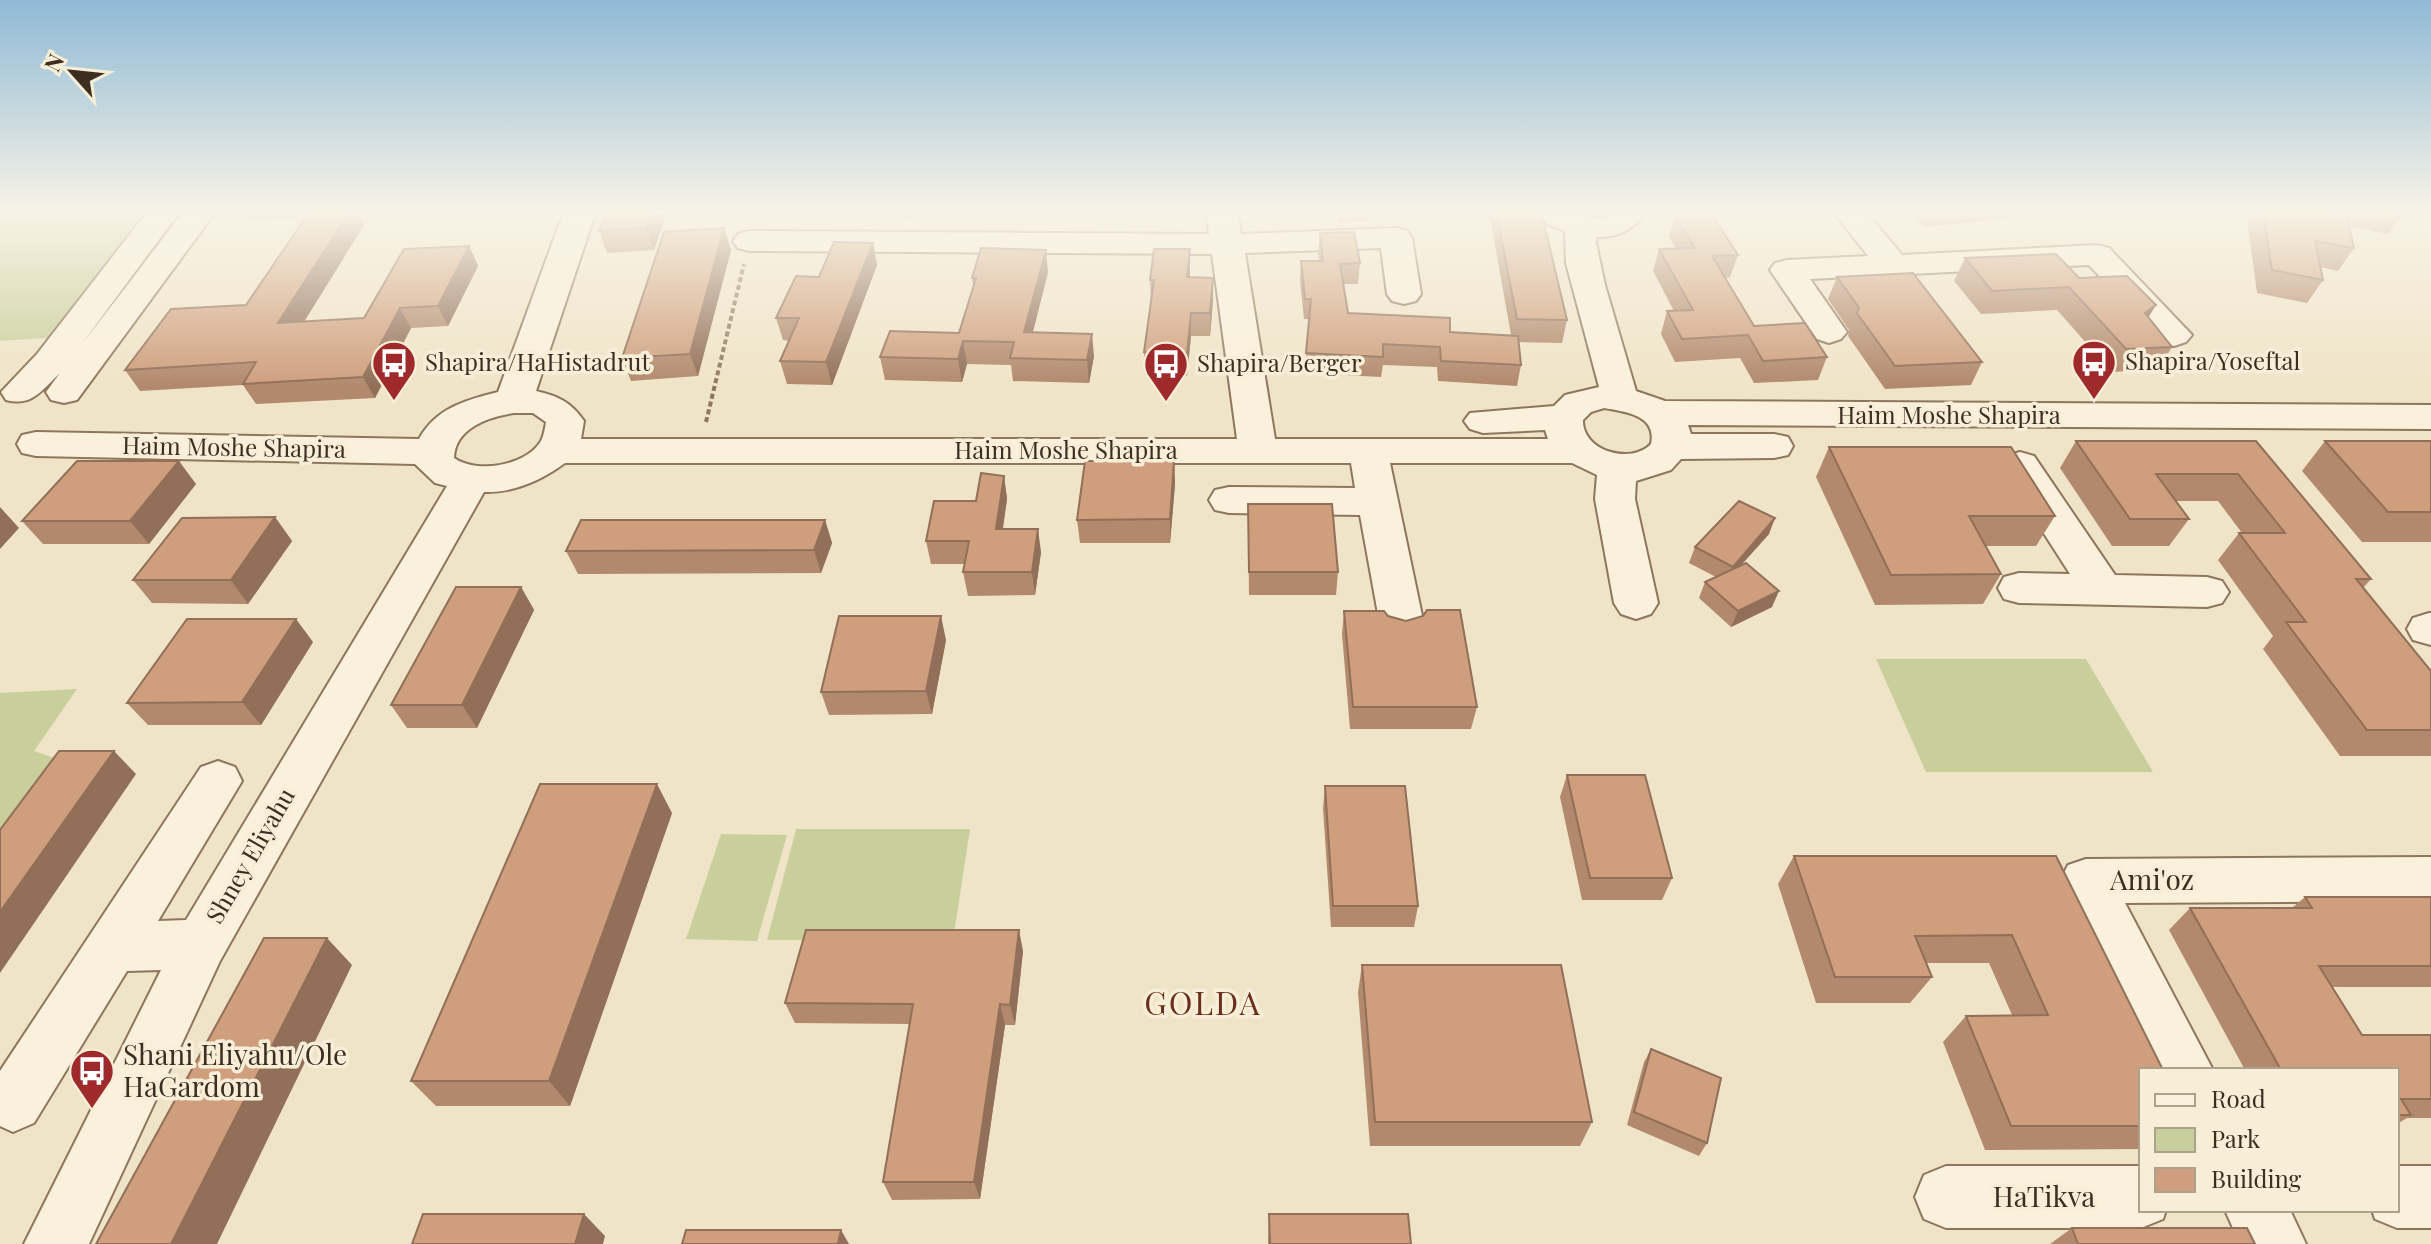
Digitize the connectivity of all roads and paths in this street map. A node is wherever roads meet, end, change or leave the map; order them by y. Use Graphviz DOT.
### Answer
graph roads {
  1 [pos="121,269"];
  2 [pos="161,269"];
  3 [pos="560,269"];
  4 [pos="742,269"];
  5 [pos="1230,269"];
  6 [pos="1400,269"];
  7 [pos="1585,269"];
  8 [pos="1807,269"];
  9 [pos="2111,269"];
  10 [pos="1404,294"];
  11 [pos="1829,332"];
  12 [pos="2174,335"];
  13 [pos="10,395"];
  14 [pos="1619,398"];
  15 [pos="514,401"];
  16 [pos="68,404"];
  17 [pos="2431,417"];
  18 [pos="706,422"];
  19 [pos="1666,430"];
  20 [pos="1571,434"];
  21 [pos="560,436"];
  22 [pos="1256,437"];
  23 [pos="2007,444"];
  24 [pos="2431,446"];
  25 [pos="18,450"];
  26 [pos="1368,451"];
  27 [pos="450,453"];
  28 [pos="1618,466"];
  29 [pos="1229,500"];
  30 [pos="1378,502"];
  31 [pos="2019,588"];
  32 [pos="2103,590"];
  33 [pos="2207,592"];
  34 [pos="1636,603"];
  35 [pos="1402,625"];
  36 [pos="218,781"];
  37 [pos="2431,879"];
  38 [pos="201,944"];
  39 [pos="112,947"];
  40 [pos="2183,1068"];
  41 [pos="13,1103"];
  42 [pos="1946,1197"];
  43 [pos="2139,1197"];
  44 [pos="2399,1197"];
  45 [pos="2431,1197"];
  46 [pos="2257,1212"];
  47 [pos="56,1244"];
  48 [pos="2274,1244"];
  1 -- 13 [label="street"];
  2 -- 16 [label="street"];
  3 -- 15 [label="street"];
  4 -- 18 [label="path"];
  5 -- 22 [label="street"];
  6 -- 10 [label="street"];
  7 -- 14 [label="street"];
  8 -- 11 [label="street"];
  9 -- 12 [label="street"];
  13 -- 16 [label="street, Haim Moshe Shapira"];
  14 -- 19 [label="street"];
  14 -- 20 [label="street"];
  15 -- 21 [label="street"];
  15 -- 27 [label="street"];
  16 -- 25 [label="street"];
  16 -- 27 [label="street, Haim Moshe Shapira"];
  17 -- 19 [label="street, Haim Moshe Shapira"];
  18 -- 21 [label="street, Haim Moshe Shapira"];
  18 -- 22 [label="street, Haim Moshe Shapira"];
  19 -- 23 [label="street, Haim Moshe Shapira"];
  19 -- 28 [label="street"];
  20 -- 22 [label="street, Haim Moshe Shapira"];
  20 -- 26 [label="street, Haim Moshe Shapira"];
  20 -- 28 [label="street"];
  21 -- 22 [label="street, Haim Moshe Shapira"];
  21 -- 27 [label="street"];
  22 -- 26 [label="street, Haim Moshe Shapira"];
  23 -- 24 [label="street, Haim Moshe Shapira"];
  23 -- 32 [label="street"];
  25 -- 27 [label="street, Haim Moshe Shapira"];
  26 -- 30 [label="street"];
  27 -- 38 [label="street, Shney Eliyahu"];
  28 -- 34 [label="street"];
  29 -- 30 [label="street"];
  30 -- 35 [label="street"];
  31 -- 32 [label="street"];
  32 -- 33 [label="street"];
  36 -- 39 [label="street"];
  37 -- 40 [label="street, Ami'oz"];
  38 -- 39 [label="street"];
  38 -- 47 [label="street, Shney Eliyahu"];
  39 -- 41 [label="street"];
  42 -- 43 [label="street, HaTikva"];
  44 -- 45 [label="street"];
  46 -- 48 [label="street"];
}
